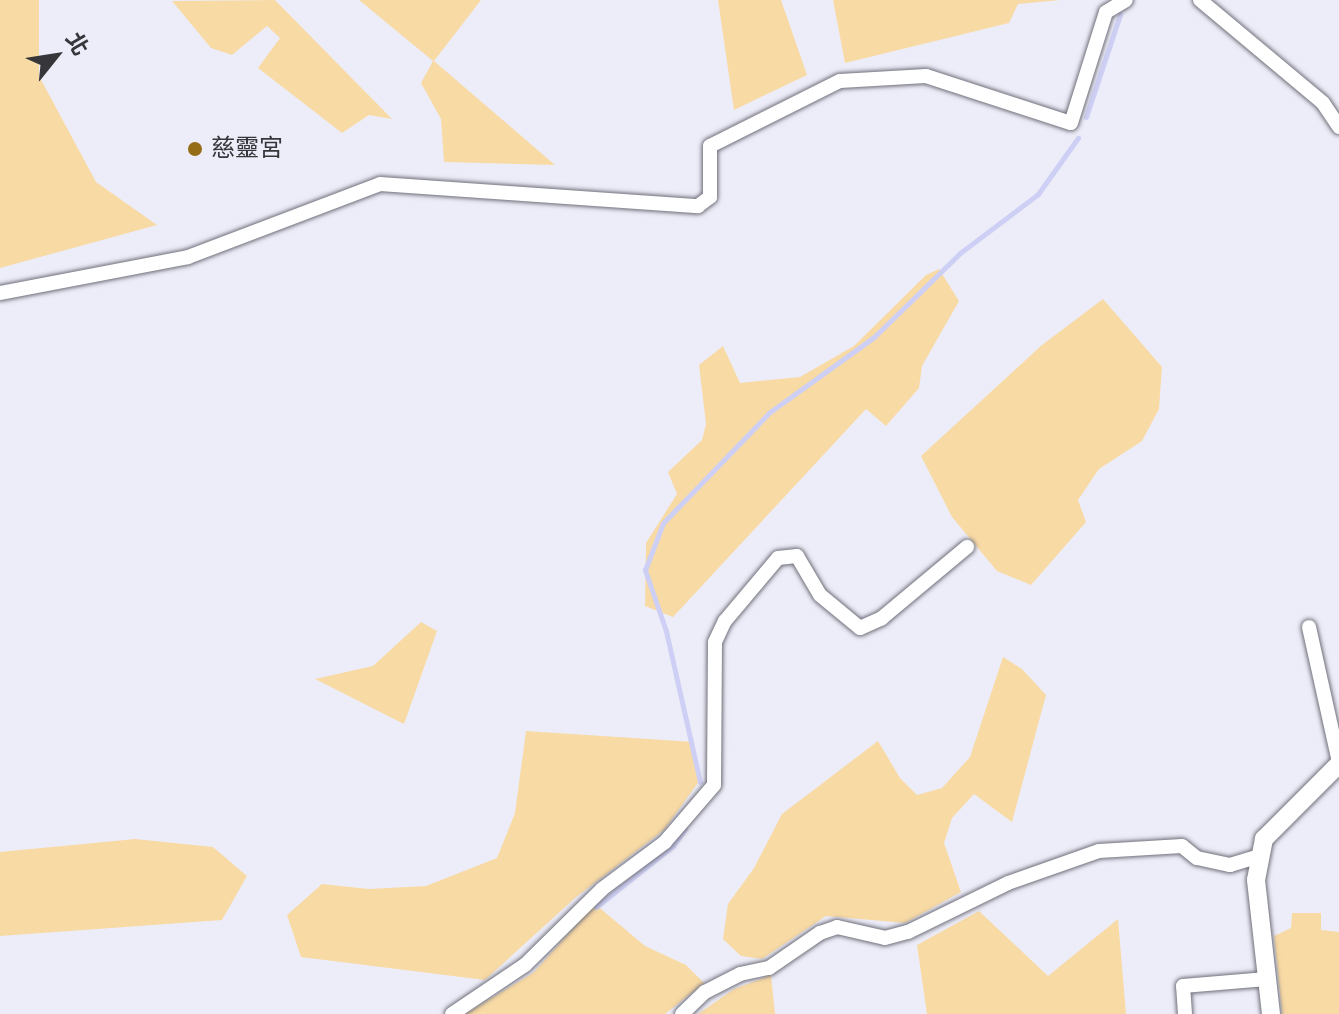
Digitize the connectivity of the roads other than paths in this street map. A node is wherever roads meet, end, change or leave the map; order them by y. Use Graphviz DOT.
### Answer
graph roads {
  1 [pos="1126,0"];
  2 [pos="1200,0"];
  3 [pos="1339,127"];
  4 [pos="0,293"];
  5 [pos="967,547"];
  6 [pos="1309,627"];
  7 [pos="1339,763"];
  8 [pos="1260,856"];
  9 [pos="1267,979"];
  10 [pos="452,1014"];
  11 [pos="682,1014"];
  12 [pos="1185,1014"];
  13 [pos="1271,1014"];
  1 -- 4 [label="street"];
  2 -- 3 [label="street"];
  5 -- 10 [label="street"];
  6 -- 7 [label="street"];
  7 -- 8 [label="street"];
  8 -- 9 [label="street"];
  8 -- 11 [label="street"];
  9 -- 12 [label="street"];
  9 -- 13 [label="street"];
}
